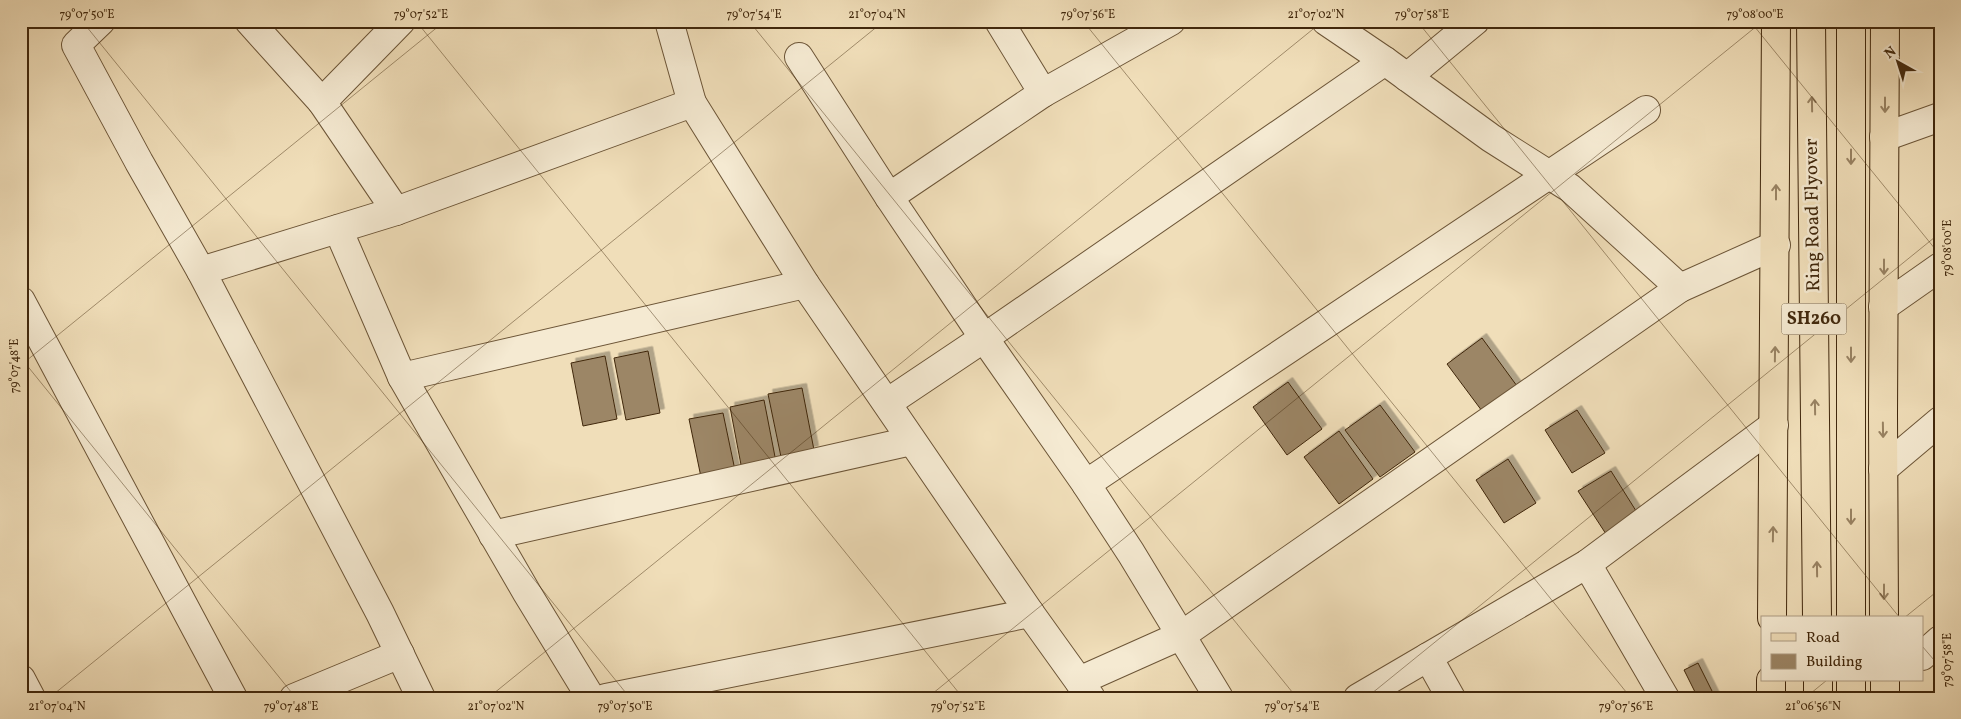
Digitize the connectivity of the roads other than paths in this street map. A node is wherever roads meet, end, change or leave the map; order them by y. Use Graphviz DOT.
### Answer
graph roads {
  1 [pos="101,21"];
  2 [pos="249,21"];
  3 [pos="401,21"];
  4 [pos="669,21"];
  5 [pos="999,21"];
  6 [pos="1171,21"];
  7 [pos="1326,21"];
  8 [pos="1475,21"];
  9 [pos="1776,21"];
  10 [pos="1811,21"];
  11 [pos="1851,21"];
  12 [pos="1885,21"];
  13 [pos="799,57"];
  14 [pos="1385,61"];
  15 [pos="1407,77"];
  16 [pos="1043,93"];
  17 [pos="322,102"];
  18 [pos="692,103"];
  19 [pos="1646,110"];
  20 [pos="1940,117"];
  21 [pos="1884,137"];
  22 [pos="1549,175"];
  23 [pos="889,197"];
  24 [pos="396,211"];
  25 [pos="338,229"];
  26 [pos="1776,245"];
  27 [pos="1940,267"];
  28 [pos="201,271"];
  29 [pos="805,284"];
  30 [pos="1680,288"];
  31 [pos="21,302"];
  32 [pos="1883,307"];
  33 [pos="984,338"];
  34 [pos="402,377"];
  35 [pos="887,404"];
  36 [pos="1940,421"];
  37 [pos="1774,425"];
  38 [pos="911,441"];
  39 [pos="1883,469"];
  40 [pos="1086,484"];
  41 [pos="493,535"];
  42 [pos="1587,564"];
  43 [pos="1030,614"];
  44 [pos="1772,616"];
  45 [pos="1817,616"];
  46 [pos="1851,616"];
  47 [pos="1884,616"];
  48 [pos="1182,635"];
  49 [pos="1940,640"];
  50 [pos="400,654"];
  51 [pos="1924,654"];
  52 [pos="1428,656"];
  53 [pos="21,679"];
  54 [pos="1772,682"];
  55 [pos="1818,682"];
  56 [pos="1851,682"];
  57 [pos="1085,690"];
  58 [pos="31,698"];
  59 [pos="233,698"];
  60 [pos="294,698"];
  61 [pos="421,698"];
  62 [pos="591,698"];
  63 [pos="606,698"];
  64 [pos="1219,698"];
  65 [pos="1358,698"];
  66 [pos="1451,698"];
  67 [pos="1665,698"];
  68 [pos="1771,698"];
  69 [pos="1818,698"];
  70 [pos="1851,698"];
  1 -- 28 [label="street"];
  2 -- 17 [label="street"];
  3 -- 17 [label="street"];
  4 -- 18 [label="street"];
  5 -- 16 [label="street"];
  6 -- 16 [label="street"];
  7 -- 14 [label="street"];
  8 -- 15 [label="street"];
  26 -- 9 [label="main road, one-way"];
  45 -- 10 [label="main road, Ring Road Flyover / SH260, one-way"];
  11 -- 46 [label="main road, Ring Road Flyover / SH260, one-way"];
  12 -- 21 [label="main road, one-way"];
  13 -- 23 [label="street"];
  14 -- 15 [label="street"];
  14 -- 33 [label="street"];
  15 -- 22 [label="street"];
  16 -- 23 [label="street"];
  17 -- 24 [label="street"];
  18 -- 24 [label="street"];
  18 -- 29 [label="street"];
  19 -- 22 [label="street"];
  20 -- 21 [label="street"];
  21 -- 32 [label="main road, one-way"];
  22 -- 30 [label="street"];
  22 -- 40 [label="street"];
  23 -- 33 [label="street"];
  24 -- 25 [label="street"];
  25 -- 28 [label="street"];
  25 -- 34 [label="street"];
  26 -- 30 [label="street"];
  37 -- 26 [label="main road, one-way"];
  27 -- 32 [label="street"];
  28 -- 50 [label="street"];
  29 -- 34 [label="street"];
  29 -- 35 [label="street"];
  30 -- 48 [label="street"];
  31 -- 59 [label="street"];
  32 -- 39 [label="main road, one-way"];
  33 -- 35 [label="street"];
  33 -- 40 [label="street"];
  34 -- 41 [label="street"];
  35 -- 38 [label="street"];
  36 -- 39 [label="street"];
  37 -- 42 [label="street"];
  44 -- 37 [label="main road, one-way"];
  38 -- 41 [label="street"];
  38 -- 43 [label="street"];
  39 -- 47 [label="main road, one-way"];
  40 -- 48 [label="street"];
  41 -- 62 [label="street"];
  42 -- 52 [label="street"];
  42 -- 67 [label="street"];
  43 -- 57 [label="street"];
  43 -- 63 [label="street"];
  48 -- 57 [label="street"];
  48 -- 64 [label="street"];
  49 -- 51 [label="street"];
  50 -- 60 [label="street"];
  50 -- 61 [label="street"];
  52 -- 65 [label="street"];
  52 -- 66 [label="street"];
  53 -- 58 [label="street"];
  54 -- 68 [label="main road"];
  55 -- 69 [label="main road"];
  56 -- 70 [label="main road"];
}
